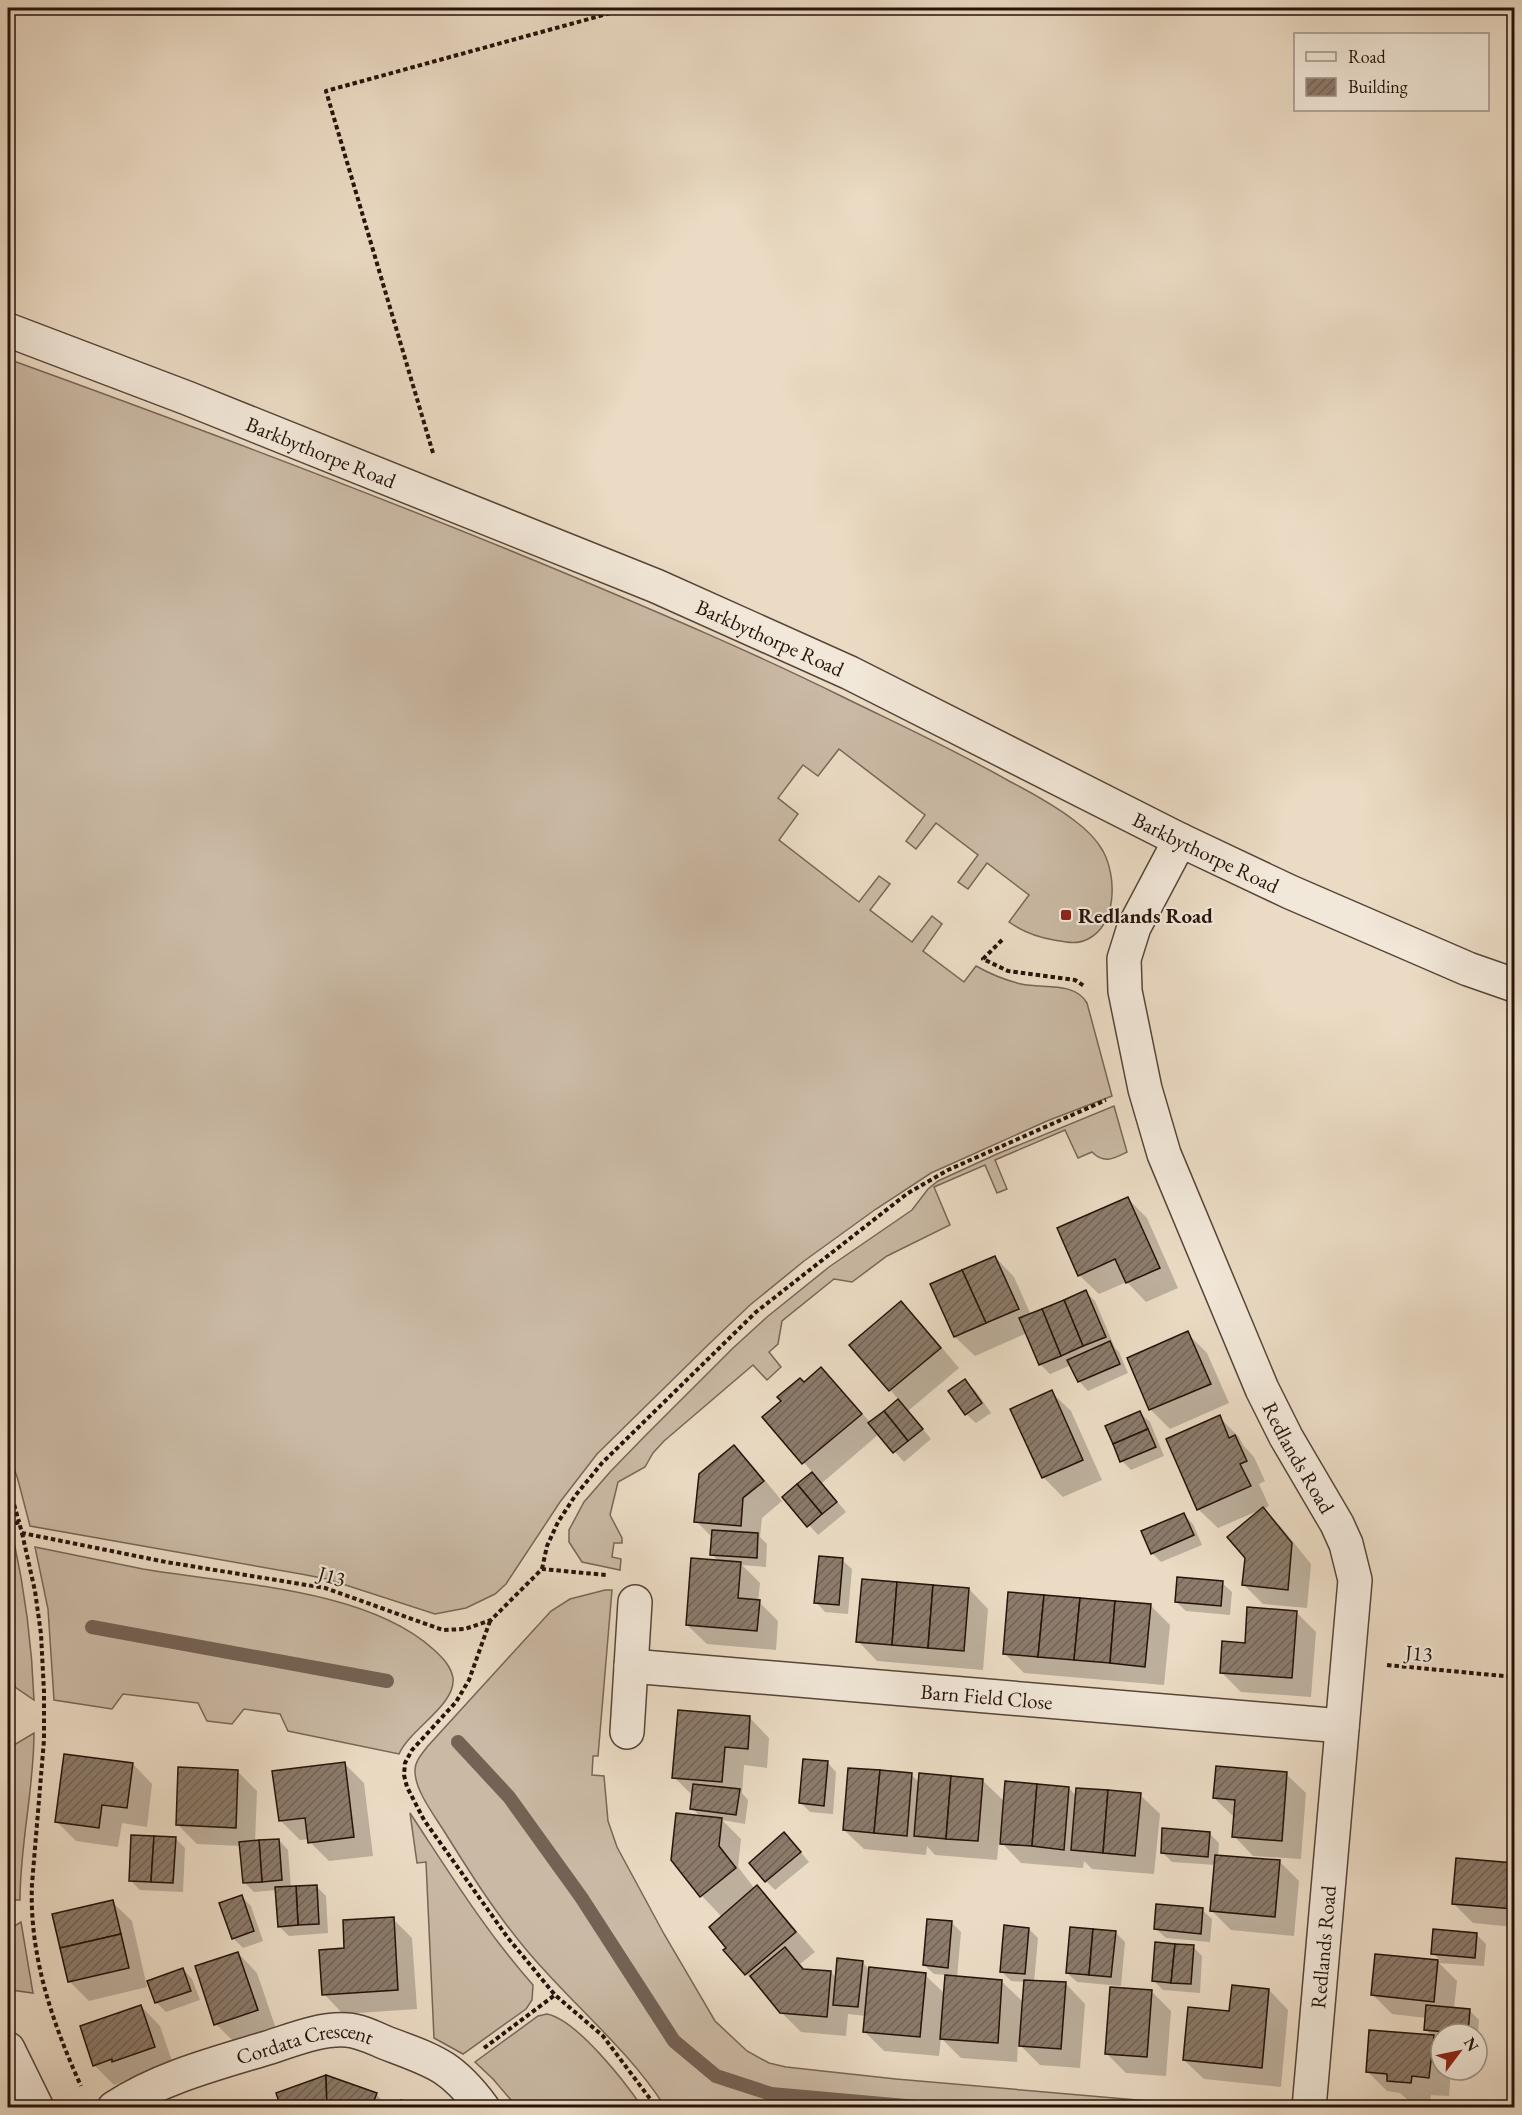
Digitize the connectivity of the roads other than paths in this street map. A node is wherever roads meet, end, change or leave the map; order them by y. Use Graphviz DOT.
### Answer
graph roads {
  1 [pos="8,330"];
  2 [pos="1180,840"];
  3 [pos="1515,985"];
  4 [pos="635,1602"];
  5 [pos="631,1666"];
  6 [pos="1342,1726"];
  7 [pos="627,1732"];
  8 [pos="8,2049"];
  9 [pos="37,2108"];
  10 [pos="114,2108"];
  11 [pos="483,2108"];
  12 [pos="1309,2108"];
  1 -- 2 [label="street, Barkbythorpe Road"];
  2 -- 3 [label="street, Barkbythorpe Road"];
  2 -- 6 [label="street, Redlands Road"];
  4 -- 5 [label="street"];
  5 -- 6 [label="street, Barn Field Close"];
  5 -- 7 [label="street"];
  6 -- 12 [label="street, Redlands Road"];
  8 -- 9 [label="street"];
  10 -- 11 [label="street, Cordata Crescent"];
}
